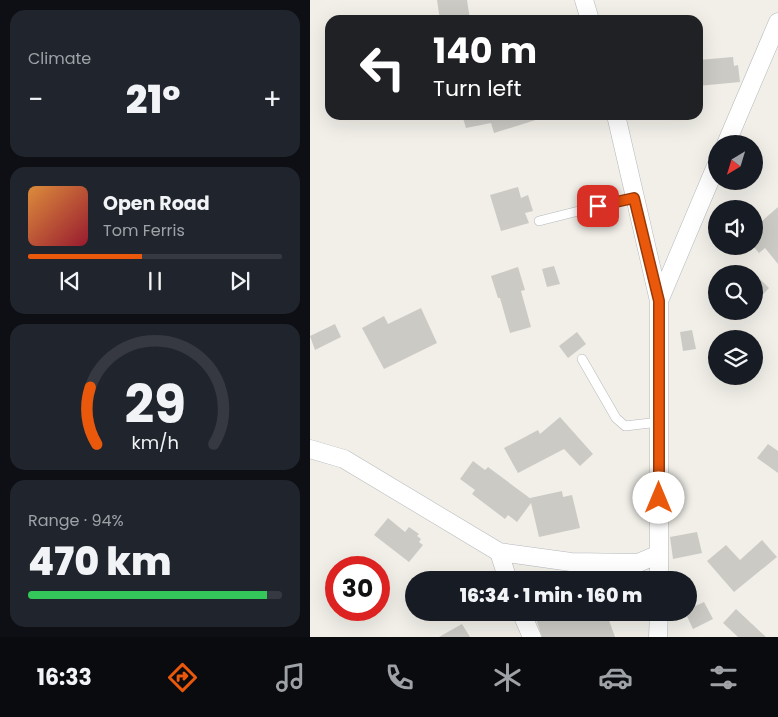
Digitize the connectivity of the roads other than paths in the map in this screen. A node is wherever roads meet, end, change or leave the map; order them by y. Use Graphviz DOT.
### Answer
graph roads {
  1 [pos="584,0"];
  2 [pos="588,15"];
  3 [pos="778,22"];
  4 [pos="617,120"];
  5 [pos="730,135"];
  6 [pos="708,185"];
  7 [pos="634,198"];
  8 [pos="539,221"];
  9 [pos="659,301"];
  10 [pos="582,359"];
  11 [pos="659,422"];
  12 [pos="310,448"];
  13 [pos="499,552"];
  14 [pos="659,554"];
  15 [pos="505,571"];
  16 [pos="659,571"];
  17 [pos="525,621"];
  18 [pos="658,621"];
  19 [pos="532,637"];
  20 [pos="658,637"];
  1 -- 2 [label="street"];
  3 -- 5 [label="street"];
  4 -- 7 [label="street"];
  6 -- 9 [label="street"];
  7 -- 8 [label="lane"];
  7 -- 9 [label="street"];
  9 -- 11 [label="street"];
  10 -- 11 [label="lane"];
  11 -- 14 [label="street"];
  12 -- 13 [label="street"];
  13 -- 14 [label="street"];
  13 -- 15 [label="street"];
  14 -- 16 [label="street"];
  17 -- 19 [label="street"];
  18 -- 20 [label="street"];
}
